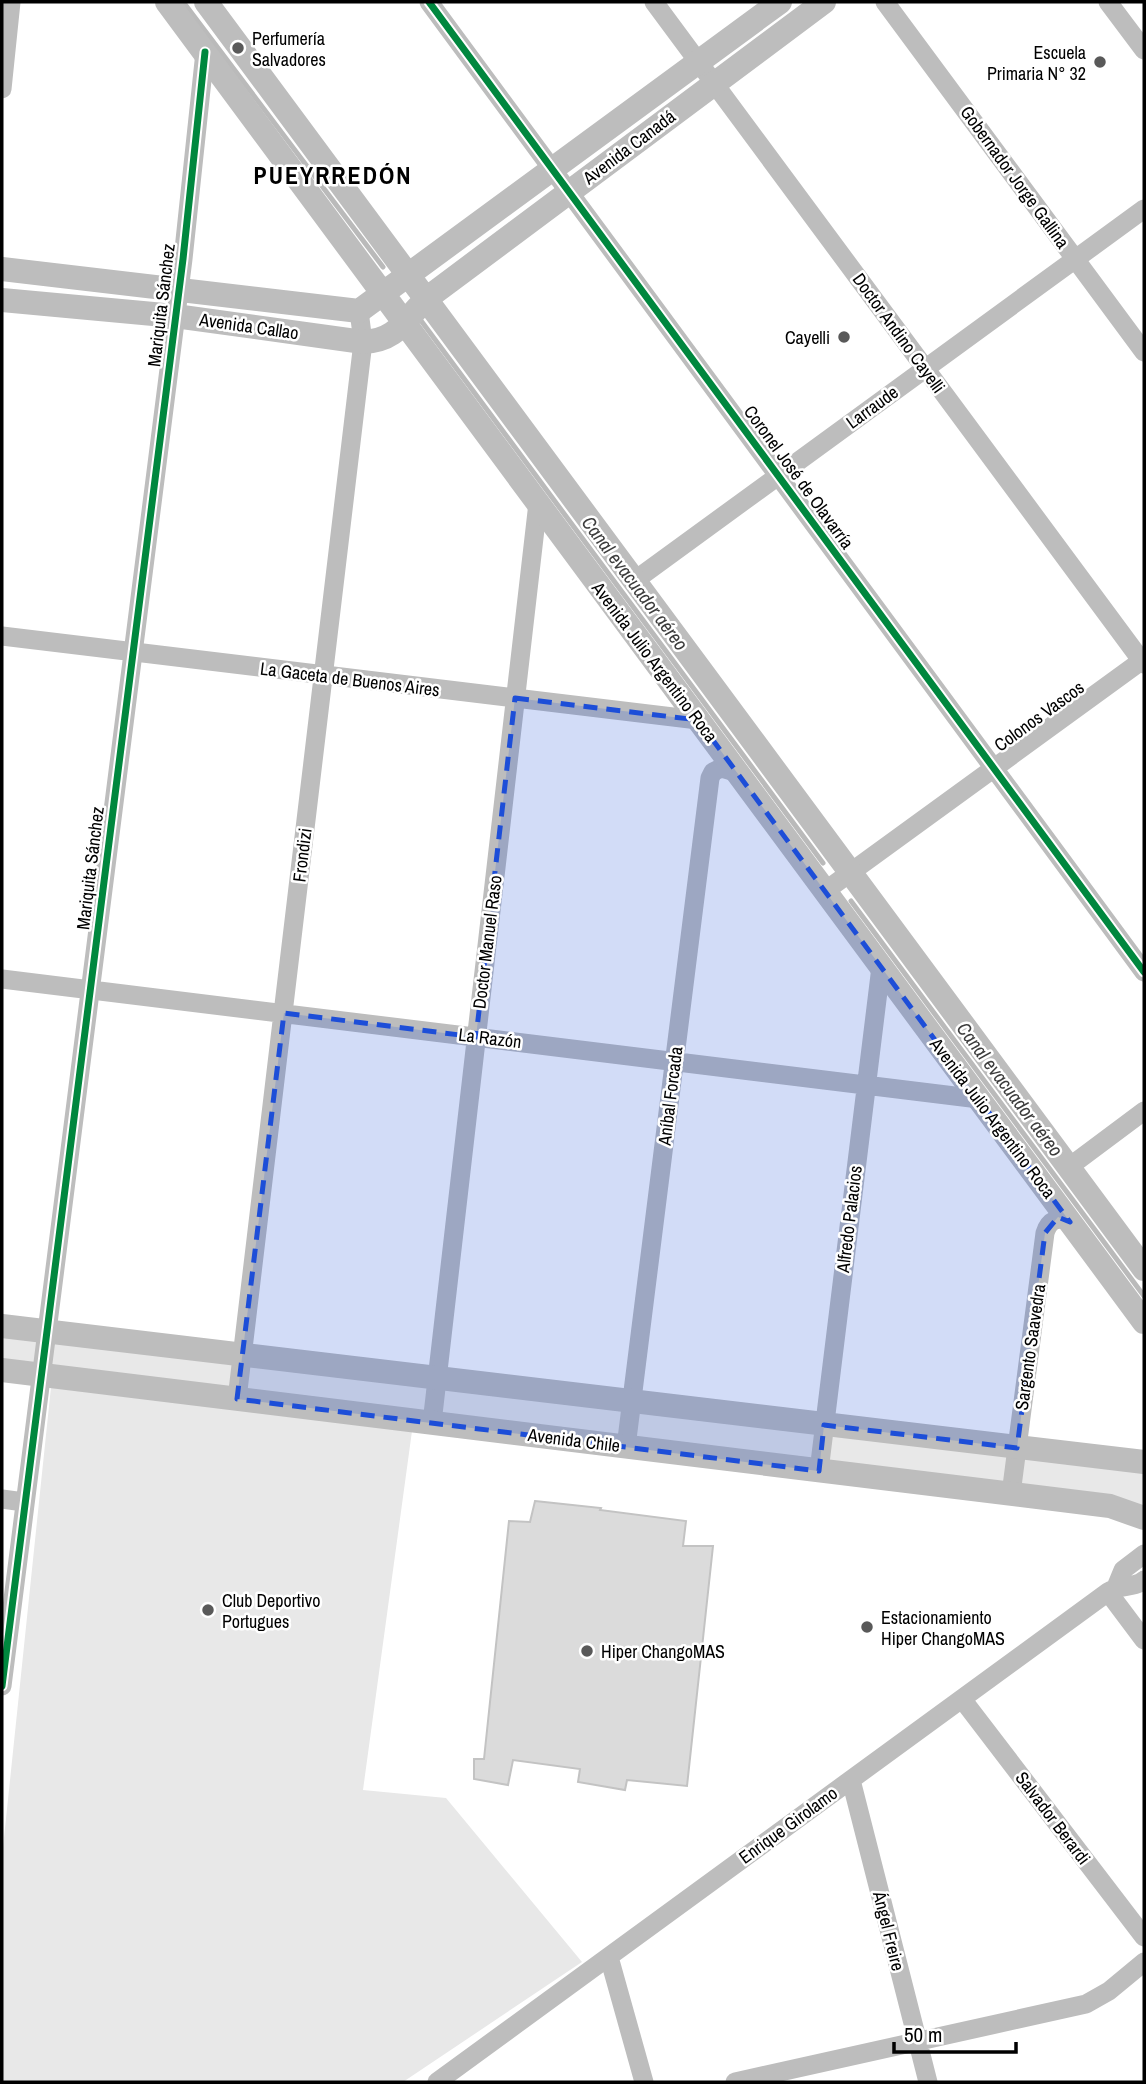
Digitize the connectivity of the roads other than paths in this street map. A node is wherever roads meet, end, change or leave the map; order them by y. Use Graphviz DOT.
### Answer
graph roads {
  1 [pos="11,2"];
  2 [pos="167,2"];
  3 [pos="206,2"];
  4 [pos="429,2"];
  5 [pos="654,2"];
  6 [pos="780,2"];
  7 [pos="824,2"];
  8 [pos="885,2"];
  9 [pos="1108,2"];
  10 [pos="1144,50"];
  11 [pos="205,52"];
  12 [pos="698,61"];
  13 [pos="715,83"];
  14 [pos="2,89"];
  15 [pos="552,169"];
  16 [pos="569,192"];
  17 [pos="1144,209"];
  18 [pos="1075,259"];
  19 [pos="2,269"];
  20 [pos="408,275"];
  21 [pos="179,290"];
  22 [pos="383,295"];
  23 [pos="426,299"];
  24 [pos="2,300"];
  25 [pos="359,311"];
  26 [pos="175,316"];
  27 [pos="403,321"];
  28 [pos="363,342"];
  29 [pos="1144,352"];
  30 [pos="926,368"];
  31 [pos="778,476"];
  32 [pos="538,503"];
  33 [pos="634,581"];
  34 [pos="2,636"];
  35 [pos="133,651"];
  36 [pos="1144,661"];
  37 [pos="323,675"];
  38 [pos="515,698"];
  39 [pos="698,720"];
  40 [pos="994,768"];
  41 [pos="738,773"];
  42 [pos="851,873"];
  43 [pos="825,891"];
  44 [pos="881,967"];
  45 [pos="1144,972"];
  46 [pos="2,979"];
  47 [pos="90,989"];
  48 [pos="284,1013"];
  49 [pos="476,1037"];
  50 [pos="674,1060"];
  51 [pos="865,1085"];
  52 [pos="979,1099"];
  53 [pos="1144,1111"];
  54 [pos="1069,1167"];
  55 [pos="1070,1222"];
  56 [pos="1144,1269"];
  57 [pos="1144,1322"];
  58 [pos="2,1326"];
  59 [pos="47,1331"];
  60 [pos="243,1356"];
  61 [pos="2,1370"];
  62 [pos="42,1374"];
  63 [pos="437,1379"];
  64 [pos="237,1399"];
  65 [pos="632,1402"];
  66 [pos="432,1423"];
  67 [pos="824,1425"];
  68 [pos="626,1447"];
  69 [pos="1017,1448"];
  70 [pos="1144,1462"];
  71 [pos="819,1471"];
  72 [pos="1011,1494"];
  73 [pos="2,1499"];
  74 [pos="24,1502"];
  75 [pos="1144,1518"];
  76 [pos="1144,1553"];
  77 [pos="1144,1580"];
  78 [pos="1112,1589"];
  79 [pos="6,1618"];
  80 [pos="1144,1640"];
  81 [pos="2,1686"];
  82 [pos="961,1699"];
  83 [pos="851,1780"];
  84 [pos="1144,1937"];
  85 [pos="609,1956"];
  86 [pos="1144,1962"];
  87 [pos="918,2042"];
  88 [pos="441,2081"];
  89 [pos="644,2082"];
  90 [pos="735,2082"];
  91 [pos="928,2082"];
  1 -- 14 [label="street"];
  2 -- 11 [label="main road, Avenida Julio Argentino Roca"];
  3 -- 20 [label="main road, Avenida Julio Argentino Roca"];
  4 -- 15 [label="street, Coronel José de Olavarría"];
  5 -- 12 [label="street, Doctor Andino Cayelli"];
  6 -- 12 [label="main road, Avenida Canadá"];
  7 -- 13 [label="main road, Avenida Canadá"];
  8 -- 18 [label="street, Gobernador Jorge Gallina"];
  9 -- 10 [label="street"];
  11 -- 21 [label="street, Mariquita Sánchez"];
  11 -- 22 [label="main road, Avenida Julio Argentino Roca"];
  12 -- 13 [label="street, Doctor Andino Cayelli"];
  12 -- 15 [label="main road, Avenida Canadá"];
  13 -- 16 [label="main road, Avenida Canadá"];
  13 -- 30 [label="street, Doctor Andino Cayelli"];
  15 -- 16 [label="street, Coronel José de Olavarría"];
  15 -- 20 [label="main road, Avenida Canadá"];
  16 -- 23 [label="main road, Avenida Canadá"];
  16 -- 31 [label="street, Coronel José de Olavarría"];
  17 -- 18 [label="street, Larraude"];
  18 -- 29 [label="street, Gobernador Jorge Gallina"];
  18 -- 30 [label="street, Larraude"];
  19 -- 21 [label="main road, Avenida Callao"];
  20 -- 22 [label="main road, Avenida Canadá"];
  20 -- 23 [label="main road, Avenida Julio Argentino Roca"];
  21 -- 25 [label="main road, Avenida Callao"];
  21 -- 26 [label="street, Mariquita Sánchez"];
  22 -- 25 [label="main road"];
  22 -- 27 [label="main road, Avenida Julio Argentino Roca"];
  23 -- 27 [label="main road, Avenida Canadá"];
  23 -- 33 [label="main road, Avenida Julio Argentino Roca"];
  24 -- 26 [label="main road, Avenida Callao"];
  25 -- 28 [label="street, Frondizi"];
  26 -- 28 [label="main road, Avenida Callao"];
  26 -- 35 [label="street, Mariquita Sánchez"];
  27 -- 28 [label="main road, Avenida Callao"];
  27 -- 32 [label="main road, Avenida Julio Argentino Roca"];
  28 -- 37 [label="street, Frondizi"];
  30 -- 31 [label="street, Larraude"];
  30 -- 36 [label="street, Doctor Andino Cayelli"];
  31 -- 33 [label="street, Larraude"];
  31 -- 40 [label="street, Coronel José de Olavarría"];
  32 -- 38 [label="street, Doctor Manuel Raso"];
  32 -- 39 [label="main road, Avenida Julio Argentino Roca"];
  33 -- 42 [label="main road, Avenida Julio Argentino Roca"];
  34 -- 35 [label="street, La Gaceta de Buenos Aires"];
  35 -- 37 [label="street, La Gaceta de Buenos Aires"];
  35 -- 47 [label="street, Mariquita Sánchez"];
  36 -- 40 [label="street, Colonos Vascos"];
  37 -- 38 [label="street, La Gaceta de Buenos Aires"];
  37 -- 48 [label="street, Frondizi"];
  38 -- 39 [label="street, La Gaceta de Buenos Aires"];
  38 -- 49 [label="street, Doctor Manuel Raso"];
  39 -- 41 [label="main road, Avenida Julio Argentino Roca"];
  40 -- 42 [label="street, Colonos Vascos"];
  40 -- 45 [label="street, Coronel José de Olavarría"];
  41 -- 43 [label="main road, Avenida Julio Argentino Roca"];
  41 -- 50 [label="street, Aníbal Forcada"];
  42 -- 43 [label="street, Colonos Vascos"];
  42 -- 54 [label="main road, Avenida Julio Argentino Roca"];
  43 -- 44 [label="main road, Avenida Julio Argentino Roca"];
  44 -- 51 [label="street, Alfredo Palacios"];
  44 -- 52 [label="main road, Avenida Julio Argentino Roca"];
  46 -- 47 [label="street, La Razón"];
  47 -- 48 [label="street, La Razón"];
  47 -- 59 [label="street, Mariquita Sánchez"];
  48 -- 49 [label="street, La Razón"];
  48 -- 60 [label="street, Frondizi"];
  49 -- 50 [label="street, La Razón"];
  49 -- 63 [label="street, Doctor Manuel Raso"];
  50 -- 51 [label="street, La Razón"];
  50 -- 65 [label="street, Aníbal Forcada"];
  51 -- 52 [label="street, La Razón"];
  51 -- 67 [label="street, Alfredo Palacios"];
  52 -- 55 [label="main road, Avenida Julio Argentino Roca"];
  53 -- 54 [label="street"];
  54 -- 56 [label="main road, Avenida Julio Argentino Roca"];
  55 -- 57 [label="main road, Avenida Julio Argentino Roca"];
  55 -- 69 [label="street, Sargento Saavedra"];
  58 -- 59 [label="main road"];
  59 -- 60 [label="main road"];
  59 -- 62 [label="street, Mariquita Sánchez"];
  60 -- 63 [label="main road"];
  60 -- 64 [label="street, Frondizi"];
  61 -- 62 [label="main road, Avenida Chile"];
  62 -- 64 [label="main road, Avenida Chile"];
  62 -- 74 [label="street, Mariquita Sánchez"];
  63 -- 65 [label="main road"];
  63 -- 66 [label="street, Doctor Manuel Raso"];
  64 -- 66 [label="main road, Avenida Chile"];
  65 -- 67 [label="main road"];
  65 -- 68 [label="street, Aníbal Forcada"];
  66 -- 68 [label="main road, Avenida Chile"];
  67 -- 69 [label="main road"];
  67 -- 71 [label="street, Alfredo Palacios"];
  68 -- 71 [label="main road, Avenida Chile"];
  69 -- 70 [label="main road"];
  69 -- 72 [label="street, Sargento Saavedra"];
  71 -- 72 [label="main road, Avenida Chile"];
  72 -- 75 [label="main road, Avenida Chile"];
  73 -- 74 [label="street"];
  74 -- 79 [label="street, Mariquita Sánchez"];
  76 -- 78 [label="street"];
  77 -- 78 [label="street, Enrique Girolamo"];
  78 -- 80 [label="street"];
  78 -- 82 [label="street, Enrique Girolamo"];
  79 -- 81 [label="street, Mariquita Sánchez"];
  82 -- 83 [label="street, Enrique Girolamo"];
  82 -- 84 [label="street, Salvador Berardi"];
  83 -- 85 [label="street, Enrique Girolamo"];
  83 -- 87 [label="street, Ángel Freire"];
  85 -- 88 [label="street, Enrique Girolamo"];
  85 -- 89 [label="street"];
  86 -- 87 [label="street"];
  87 -- 90 [label="street"];
  87 -- 91 [label="street, Ángel Freire"];
}
